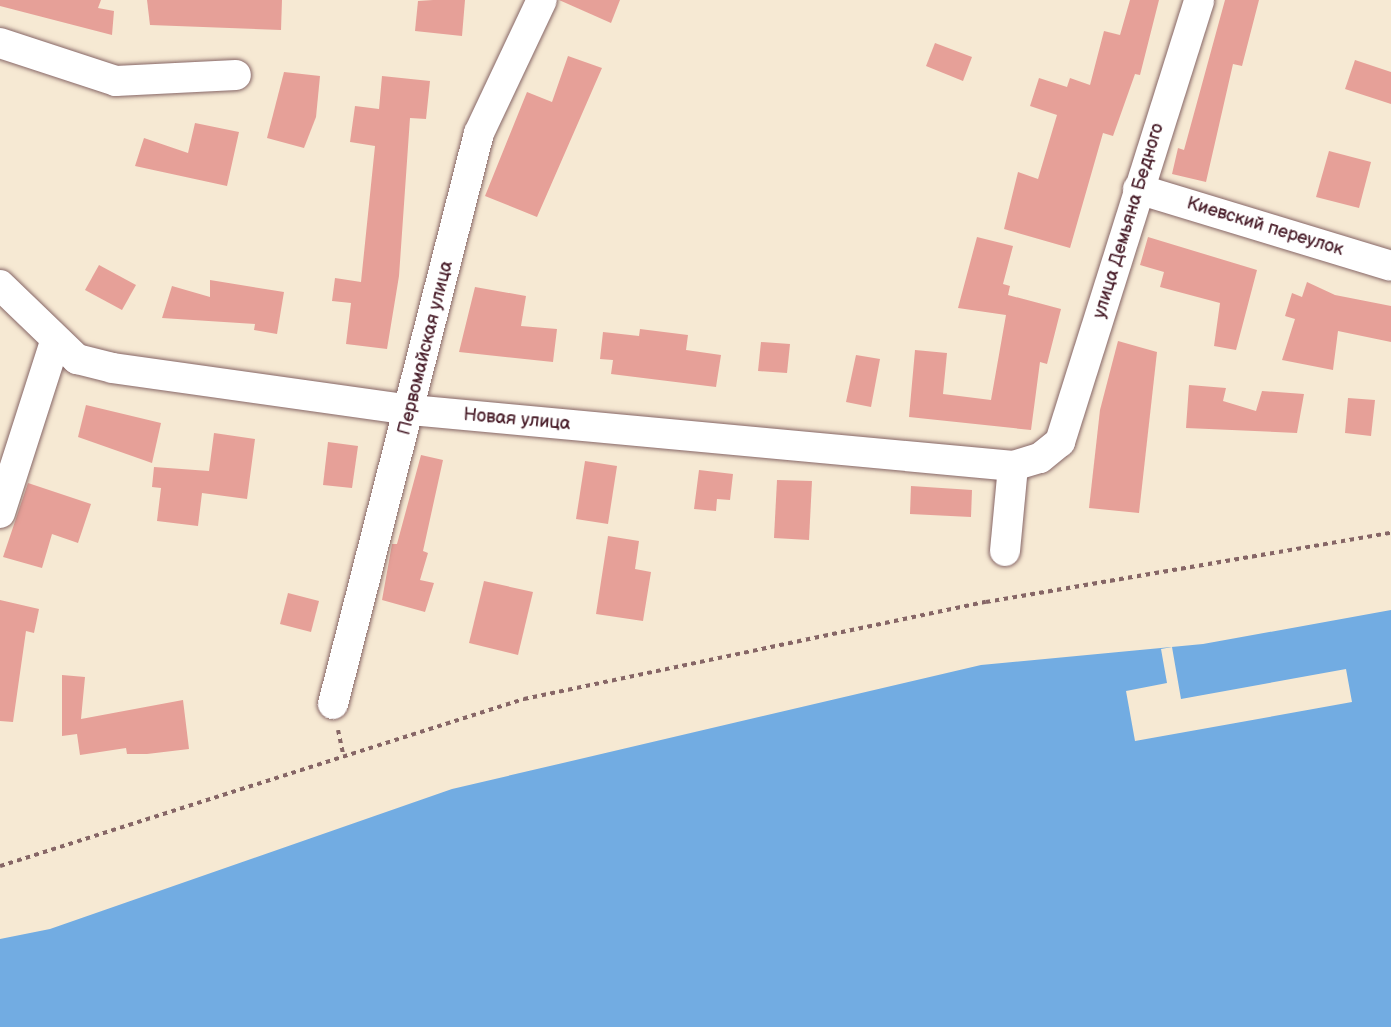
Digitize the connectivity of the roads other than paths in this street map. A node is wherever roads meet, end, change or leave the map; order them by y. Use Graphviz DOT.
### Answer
graph roads {
  1 [pos="542,0"];
  2 [pos="1199,0"];
  3 [pos="0,43"];
  4 [pos="236,75"];
  5 [pos="1138,189"];
  6 [pos="1391,266"];
  7 [pos="0,285"];
  8 [pos="55,342"];
  9 [pos="411,410"];
  10 [pos="1060,442"];
  11 [pos="1013,466"];
  12 [pos="0,513"];
  13 [pos="1005,551"];
  14 [pos="333,704"];
  1 -- 9 [label="street, Первомайская улица"];
  2 -- 5 [label="street, улица Демьяна Бедного"];
  3 -- 4 [label="street"];
  5 -- 6 [label="street, Киевский переулок"];
  5 -- 10 [label="street, улица Демьяна Бедного"];
  7 -- 8 [label="street, Новая улица"];
  8 -- 9 [label="street, Новая улица"];
  8 -- 12 [label="street"];
  9 -- 11 [label="street, Новая улица"];
  9 -- 14 [label="street, Первомайская улица"];
  10 -- 11 [label="street, Новая улица"];
  11 -- 13 [label="street"];
}
